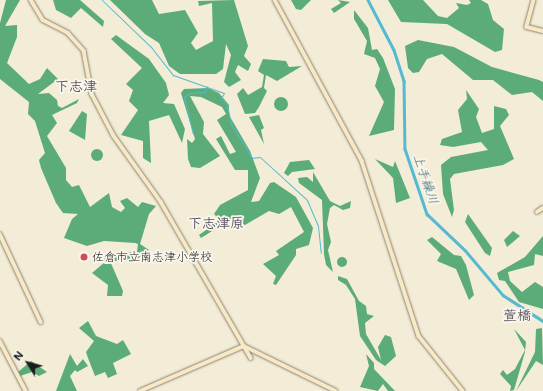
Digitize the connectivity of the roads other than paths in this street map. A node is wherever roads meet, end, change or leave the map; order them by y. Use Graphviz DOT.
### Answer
graph roads {
  1 [pos="31,0"];
  2 [pos="275,0"];
  3 [pos="534,0"];
  4 [pos="543,31"];
  5 [pos="543,208"];
  6 [pos="537,212"];
  7 [pos="0,234"];
  8 [pos="41,322"];
  9 [pos="0,340"];
  10 [pos="244,346"];
  11 [pos="252,358"];
  12 [pos="26,391"];
  13 [pos="140,391"];
  14 [pos="336,391"];
  15 [pos="463,391"];
  1 -- 10 [label="street"];
  2 -- 15 [label="street"];
  3 -- 4 [label="street"];
  5 -- 6 [label="street"];
  7 -- 8 [label="street"];
  9 -- 12 [label="street"];
  10 -- 11 [label="street"];
  10 -- 13 [label="street"];
  10 -- 14 [label="street"];
}
